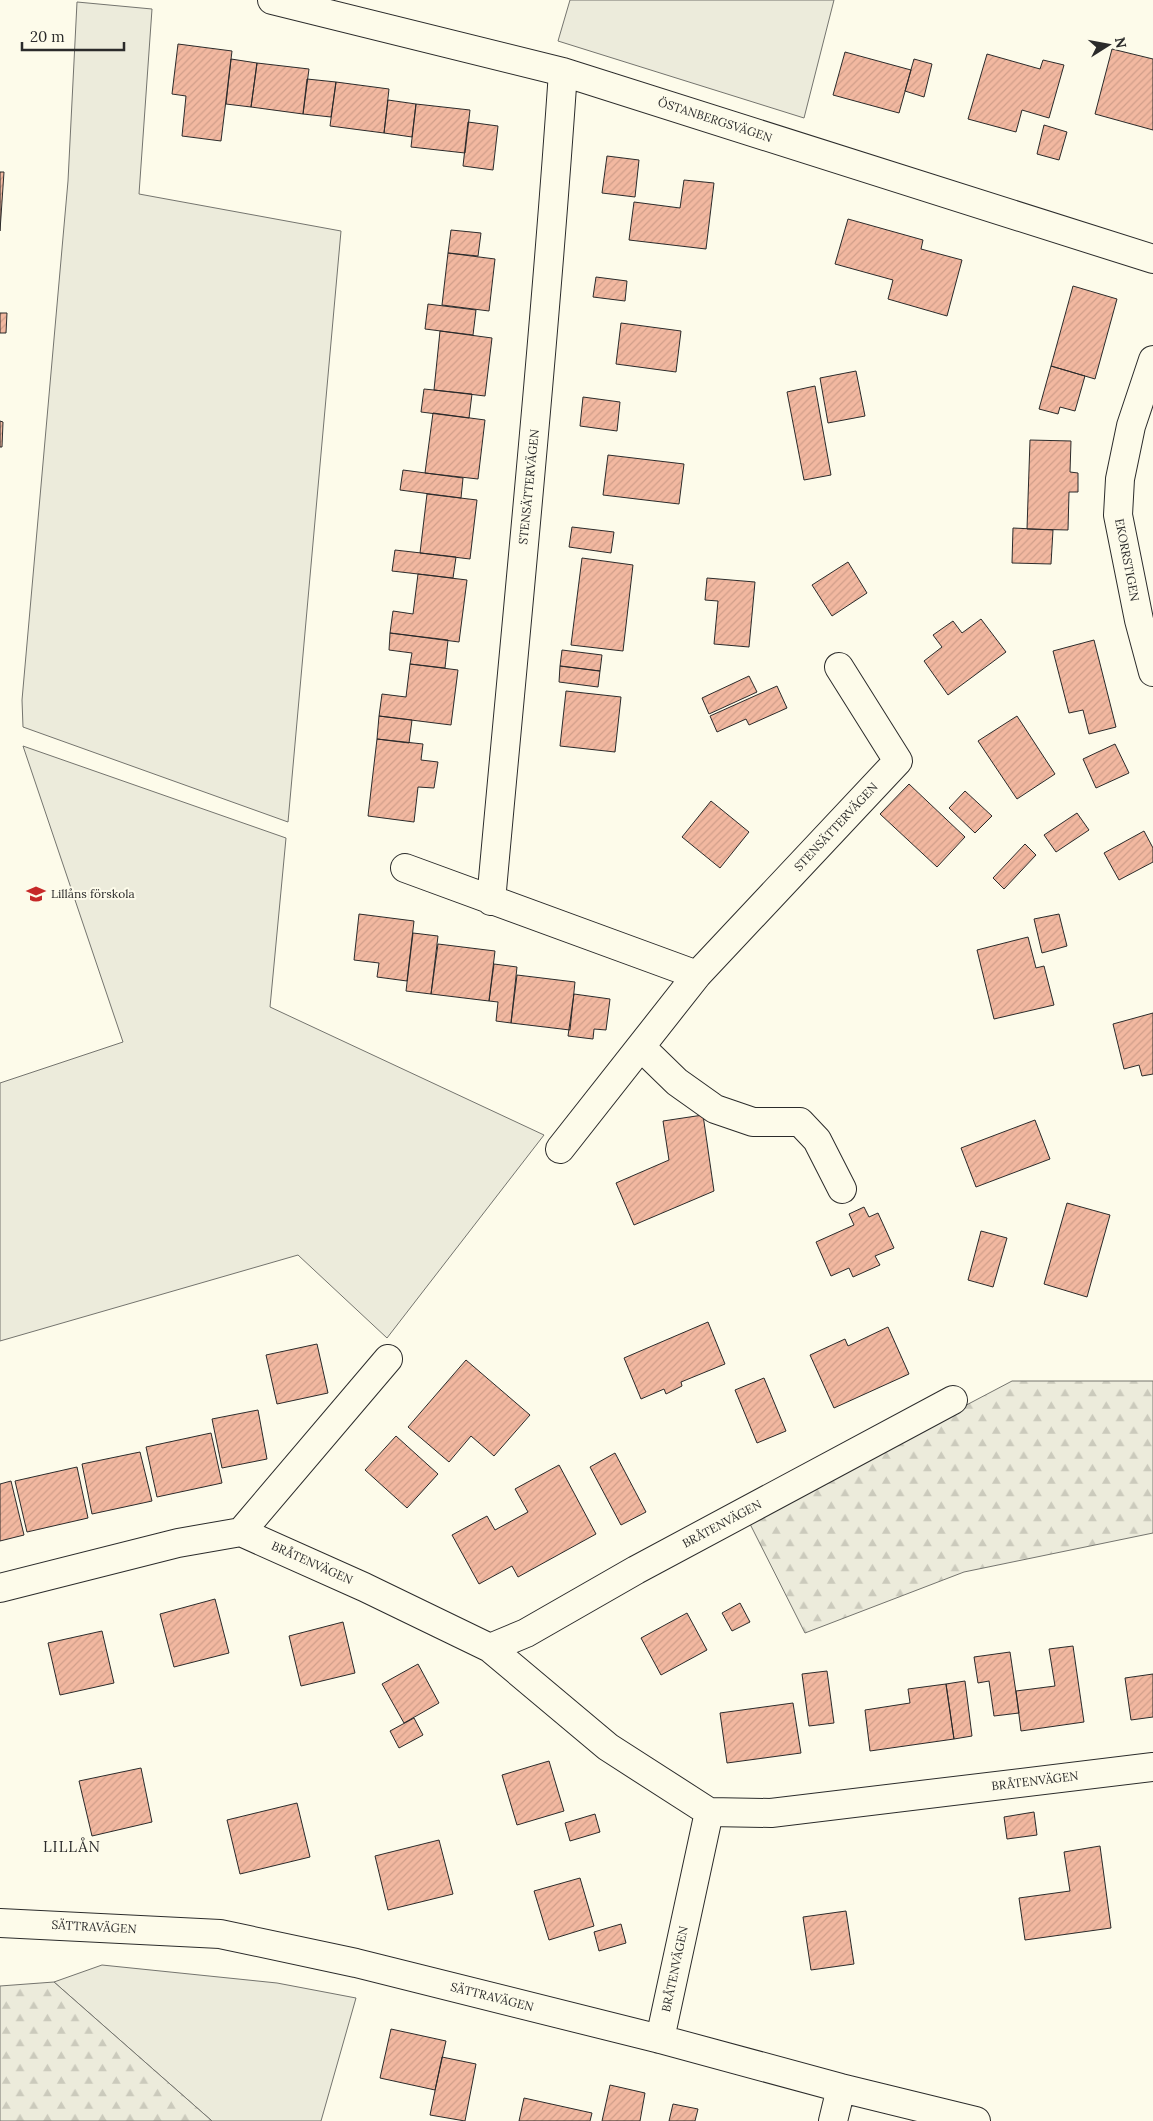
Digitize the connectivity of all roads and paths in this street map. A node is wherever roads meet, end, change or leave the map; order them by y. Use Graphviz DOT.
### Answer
graph roads {
  1 [pos="272,0"];
  2 [pos="563,72"];
  3 [pos="1153,259"];
  4 [pos="1153,360"];
  5 [pos="838,667"];
  6 [pos="1153,672"];
  7 [pos="405,868"];
  8 [pos="491,901"];
  9 [pos="697,975"];
  10 [pos="641,1046"];
  11 [pos="560,1149"];
  12 [pos="842,1189"];
  13 [pos="388,1359"];
  14 [pos="953,1400"];
  15 [pos="241,1532"];
  16 [pos="0,1588"];
  17 [pos="490,1648"];
  18 [pos="1153,1767"];
  19 [pos="709,1812"];
  20 [pos="0,1923"];
  21 [pos="660,2039"];
  22 [pos="841,2088"];
  23 [pos="833,2121"];
  24 [pos="976,2121"];
  1 -- 2 [label="street, ÖSTANBERGSVÄGEN"];
  2 -- 3 [label="street, ÖSTANBERGSVÄGEN"];
  2 -- 8 [label="street, STENSÄTTERVÄGEN"];
  4 -- 6 [label="street, EKORRSTIGEN"];
  5 -- 9 [label="street, STENSÄTTERVÄGEN"];
  7 -- 8 [label="street"];
  8 -- 9 [label="street"];
  9 -- 10 [label="street, STENSÄTTERVÄGEN"];
  10 -- 11 [label="street, STENSÄTTERVÄGEN"];
  10 -- 12 [label="street"];
  13 -- 15 [label="street"];
  14 -- 17 [label="street, BRÅTENVÄGEN"];
  15 -- 16 [label="street"];
  15 -- 17 [label="street, BRÅTENVÄGEN"];
  17 -- 19 [label="street, BRÅTENVÄGEN"];
  18 -- 19 [label="street, BRÅTENVÄGEN"];
  19 -- 21 [label="street, BRÅTENVÄGEN"];
  20 -- 21 [label="street, SÄTTRAVÄGEN"];
  21 -- 22 [label="street, SÄTTRAVÄGEN"];
  22 -- 23 [label="street"];
  22 -- 24 [label="street, SÄTTRAVÄGEN"];
}
